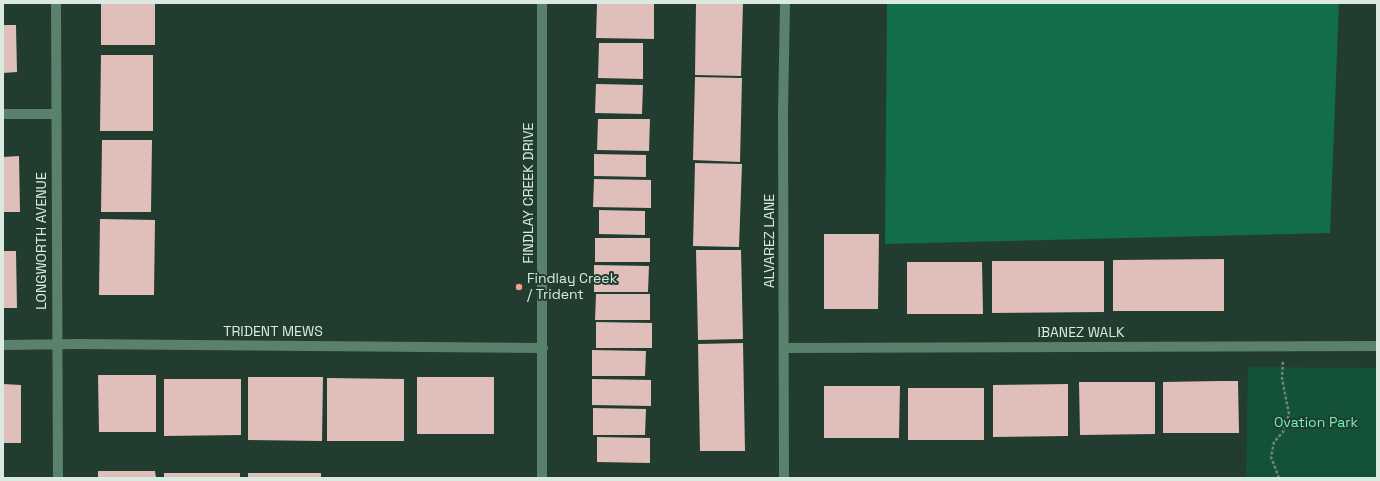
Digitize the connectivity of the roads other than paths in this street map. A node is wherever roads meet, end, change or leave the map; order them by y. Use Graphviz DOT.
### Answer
graph roads {
  1 [pos="56,3"];
  2 [pos="542,3"];
  3 [pos="785,3"];
  4 [pos="3,114"];
  5 [pos="56,114"];
  6 [pos="56,344"];
  7 [pos="3,345"];
  8 [pos="1377,346"];
  9 [pos="543,348"];
  10 [pos="784,348"];
  11 [pos="58,478"];
  12 [pos="542,478"];
  13 [pos="784,478"];
  1 -- 5 [label="street, LONGWORTH AVENUE"];
  2 -- 9 [label="street, FINDLAY CREEK DRIVE"];
  3 -- 10 [label="street, ALVAREZ LANE"];
  4 -- 5 [label="street"];
  5 -- 6 [label="street, LONGWORTH AVENUE"];
  6 -- 7 [label="street, TRIDENT MEWS"];
  6 -- 9 [label="street, TRIDENT MEWS"];
  6 -- 11 [label="street, LONGWORTH AVENUE"];
  8 -- 10 [label="street, IBANEZ WALK"];
  9 -- 12 [label="street, FINDLAY CREEK DRIVE"];
  10 -- 13 [label="street, ALVAREZ LANE"];
}
